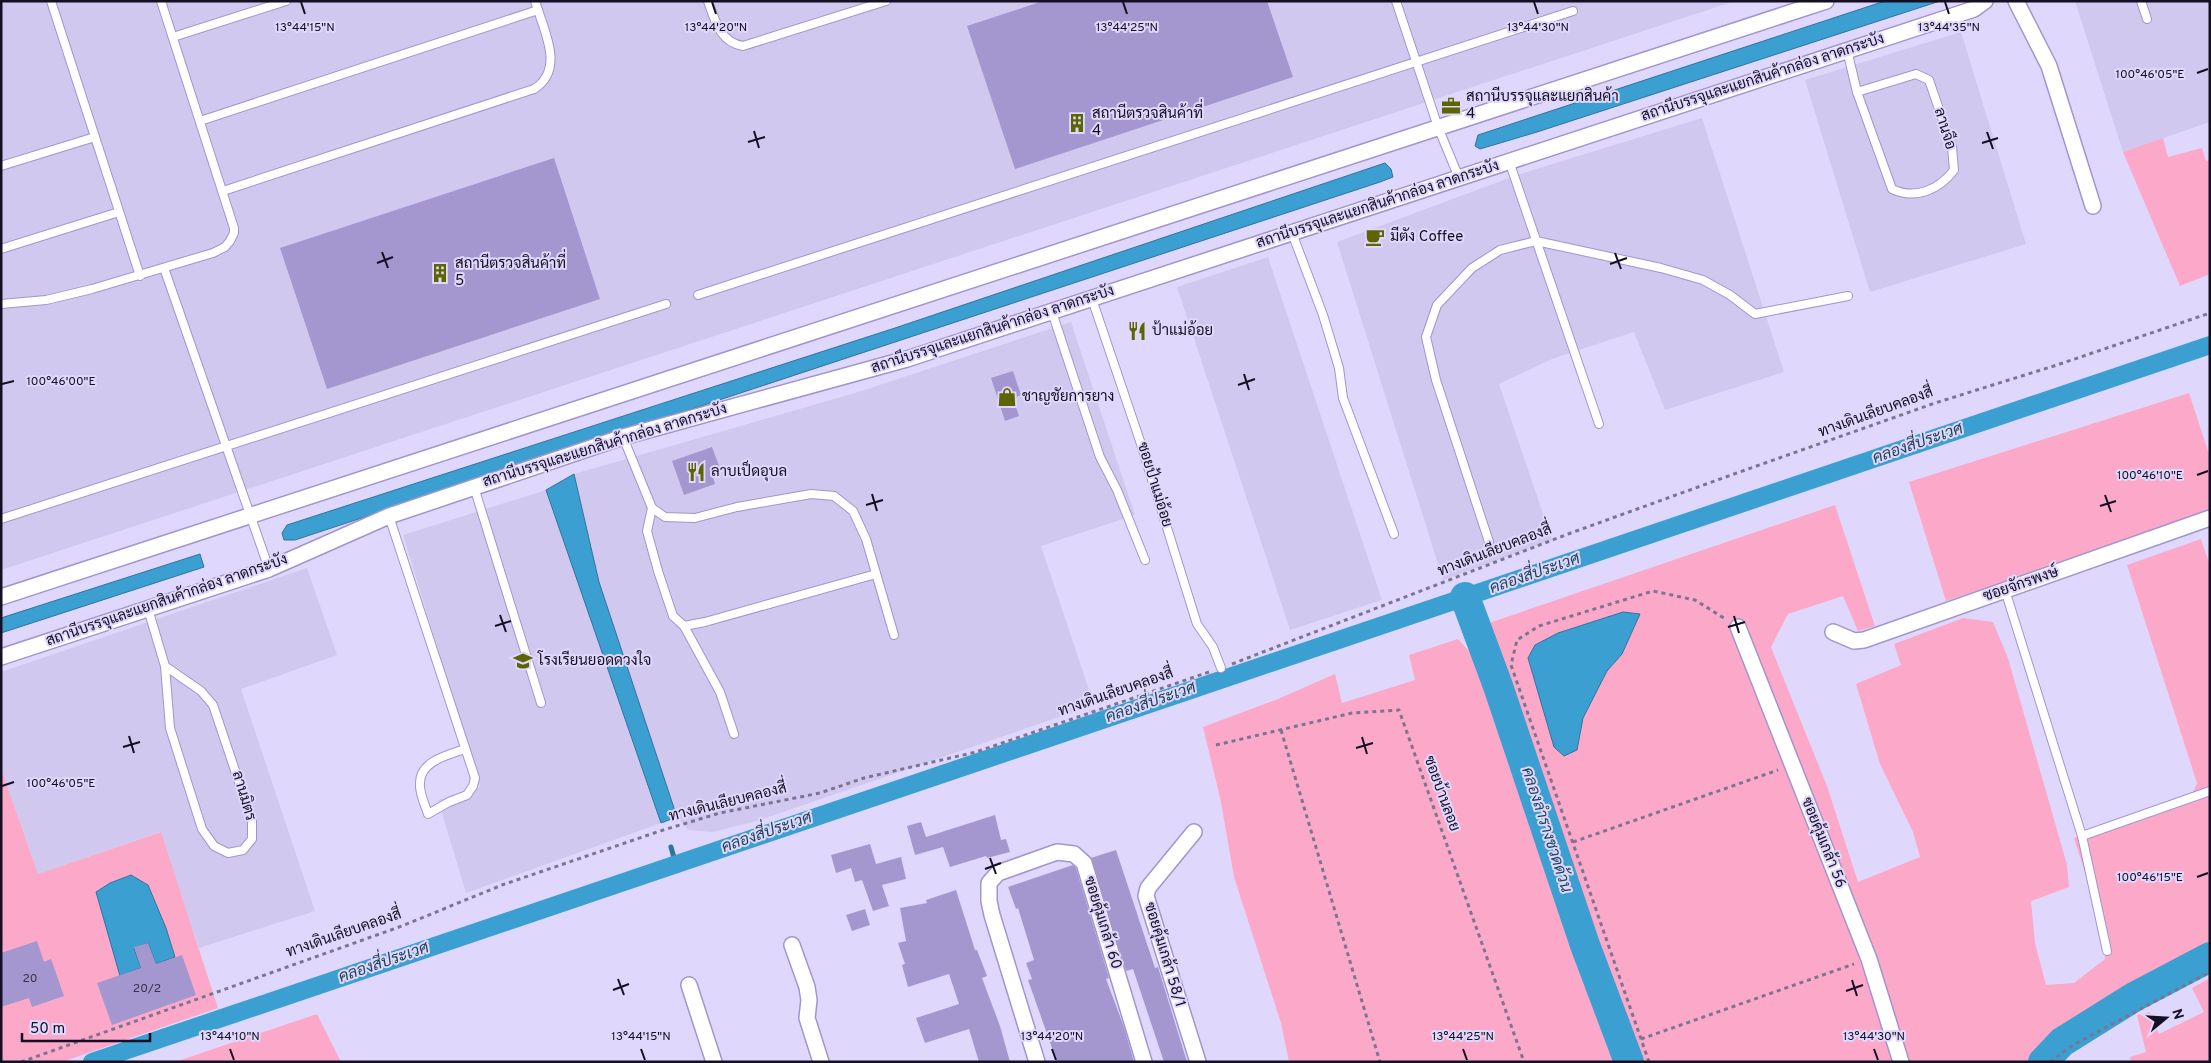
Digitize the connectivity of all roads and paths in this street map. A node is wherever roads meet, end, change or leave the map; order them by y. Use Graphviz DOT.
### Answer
graph roads {
  1 [pos="50,1"];
  2 [pos="161,1"];
  3 [pos="286,1"];
  4 [pos="535,1"];
  5 [pos="708,1"];
  6 [pos="886,1"];
  7 [pos="1396,1"];
  8 [pos="1826,1"];
  9 [pos="1985,1"];
  10 [pos="2016,1"];
  11 [pos="2140,1"];
  12 [pos="870,4"];
  13 [pos="538,10"];
  14 [pos="1574,11"];
  15 [pos="2147,19"];
  16 [pos="173,37"];
  17 [pos="1847,50"];
  18 [pos="1417,63"];
  19 [pos="1858,92"];
  20 [pos="200,121"];
  21 [pos="1438,127"];
  22 [pos="95,137"];
  23 [pos="1509,161"];
  24 [pos="1,166"];
  25 [pos="1459,178"];
  26 [pos="223,191"];
  27 [pos="2093,206"];
  28 [pos="119,212"];
  29 [pos="1292,233"];
  30 [pos="1536,241"];
  31 [pos="1,249"];
  32 [pos="164,268"];
  33 [pos="140,276"];
  34 [pos="698,295"];
  35 [pos="1848,296"];
  36 [pos="1092,299"];
  37 [pos="1,304"];
  38 [pos="666,304"];
  39 [pos="1052,312"];
  40 [pos="2210,313"];
  41 [pos="1599,424"];
  42 [pos="623,437"];
  43 [pos="226,447"];
  44 [pos="474,486"];
  45 [pos="652,508"];
  46 [pos="249,516"];
  47 [pos="389,516"];
  48 [pos="2210,518"];
  49 [pos="1,519"];
  50 [pos="1394,534"];
  51 [pos="1489,542"];
  52 [pos="1145,560"];
  53 [pos="269,569"];
  54 [pos="876,574"];
  55 [pos="2005,590"];
  56 [pos="1,597"];
  57 [pos="148,609"];
  58 [pos="684,626"];
  59 [pos="1738,627"];
  60 [pos="1833,632"];
  61 [pos="894,635"];
  62 [pos="1,656"];
  63 [pos="165,666"];
  64 [pos="1220,668"];
  65 [pos="541,703"];
  66 [pos="1281,730"];
  67 [pos="734,734"];
  68 [pos="1216,745"];
  69 [pos="465,750"];
  70 [pos="1792,765"];
  71 [pos="2210,791"];
  72 [pos="1194,832"];
  73 [pos="2082,836"];
  74 [pos="1573,842"];
  75 [pos="792,945"];
  76 [pos="2107,951"];
  77 [pos="1869,959"];
  78 [pos="2210,972"];
  79 [pos="690,985"];
  80 [pos="1641,1039"];
  81 [pos="21,1062"];
  82 [pos="714,1062"];
  83 [pos="821,1062"];
  84 [pos="1037,1062"];
  85 [pos="1144,1062"];
  86 [pos="1198,1062"];
  87 [pos="1380,1062"];
  88 [pos="1524,1062"];
  89 [pos="1649,1062"];
  90 [pos="1901,1062"];
  91 [pos="2050,1062"];
  1 -- 22 [label="lane"];
  2 -- 16 [label="lane"];
  3 -- 16 [label="lane"];
  4 -- 13 [label="lane"];
  5 -- 12 [label="lane"];
  6 -- 12 [label="lane"];
  7 -- 18 [label="lane"];
  8 -- 21 [label="street"];
  9 -- 17 [label="street, สถานีบรรจุและแยกสินค้ากล่อง ลาดกระบัง"];
  10 -- 27 [label="street"];
  11 -- 15 [label="lane"];
  13 -- 20 [label="lane"];
  13 -- 26 [label="lane"];
  14 -- 18 [label="lane"];
  16 -- 20 [label="lane"];
  17 -- 19 [label="lane, ลานจือ"];
  17 -- 23 [label="street, สถานีบรรจุและแยกสินค้ากล่อง ลาดกระบัง"];
  18 -- 21 [label="lane"];
  18 -- 34 [label="lane"];
  19 -- 19 [label="lane, ลานจือ"];
  20 -- 26 [label="lane"];
  21 -- 25 [label="lane"];
  21 -- 46 [label="street"];
  22 -- 24 [label="lane"];
  22 -- 28 [label="lane"];
  23 -- 25 [label="street, สถานีบรรจุและแยกสินค้ากล่อง ลาดกระบัง"];
  23 -- 30 [label="lane"];
  25 -- 29 [label="street, สถานีบรรจุและแยกสินค้ากล่อง ลาดกระบัง"];
  26 -- 32 [label="lane"];
  28 -- 31 [label="lane"];
  28 -- 33 [label="lane"];
  29 -- 36 [label="street, สถานีบรรจุและแยกสินค้ากล่อง ลาดกระบัง"];
  29 -- 50 [label="lane"];
  30 -- 35 [label="lane"];
  30 -- 41 [label="lane"];
  30 -- 51 [label="lane"];
  32 -- 33 [label="lane"];
  32 -- 43 [label="lane"];
  33 -- 37 [label="lane"];
  36 -- 39 [label="street, สถานีบรรจุและแยกสินค้ากล่อง ลาดกระบัง"];
  36 -- 64 [label="lane, ซอยป้าแม่อ้อย"];
  38 -- 43 [label="lane"];
  39 -- 42 [label="street, สถานีบรรจุและแยกสินค้ากล่อง ลาดกระบัง"];
  39 -- 52 [label="lane"];
  40 -- 64 [label="path, ทางเดินเลียบคลองสี่"];
  42 -- 44 [label="street, สถานีบรรจุและแยกสินค้ากล่อง ลาดกระบัง"];
  42 -- 45 [label="lane"];
  43 -- 46 [label="lane"];
  43 -- 49 [label="lane"];
  44 -- 47 [label="street, สถานีบรรจุและแยกสินค้ากล่อง ลาดกระบัง"];
  44 -- 65 [label="lane"];
  45 -- 54 [label="lane"];
  45 -- 58 [label="lane"];
  46 -- 53 [label="lane"];
  46 -- 56 [label="street"];
  47 -- 53 [label="street, สถานีบรรจุและแยกสินค้ากล่อง ลาดกระบัง"];
  47 -- 69 [label="lane"];
  48 -- 55 [label="street, ซอยจักรพงษ์"];
  53 -- 57 [label="street, สถานีบรรจุและแยกสินค้ากล่อง ลาดกระบัง"];
  54 -- 58 [label="lane"];
  54 -- 61 [label="lane"];
  55 -- 60 [label="street, ซอยจักรพงษ์"];
  55 -- 73 [label="lane"];
  57 -- 62 [label="street, สถานีบรรจุและแยกสินค้ากล่อง ลาดกระบัง"];
  57 -- 63 [label="lane, ลานมิตร"];
  58 -- 67 [label="lane"];
  59 -- 70 [label="street, ซอยคุ้มเกล้า 56"];
  59 -- 74 [label="path"];
  63 -- 63 [label="lane, ลานมิตร"];
  64 -- 81 [label="path, ทางเดินเลียบคลองสี่"];
  66 -- 68 [label="path, ซอยบ้านลอย"];
  66 -- 87 [label="path"];
  66 -- 88 [label="path, ซอยบ้านลอย"];
  69 -- 69 [label="lane"];
  70 -- 74 [label="path"];
  70 -- 77 [label="street, ซอยคุ้มเกล้า 56"];
  71 -- 73 [label="lane"];
  72 -- 86 [label="street, ซอยคุ้มเกล้า 58/1"];
  73 -- 76 [label="lane"];
  74 -- 80 [label="path"];
  75 -- 83 [label="street"];
  77 -- 80 [label="path"];
  77 -- 90 [label="street, ซอยคุ้มเกล้า 56"];
  78 -- 91 [label="path"];
  79 -- 82 [label="street"];
  80 -- 89 [label="path"];
  84 -- 85 [label="street, ซอยคุ้มเกล้า 60"];
}
